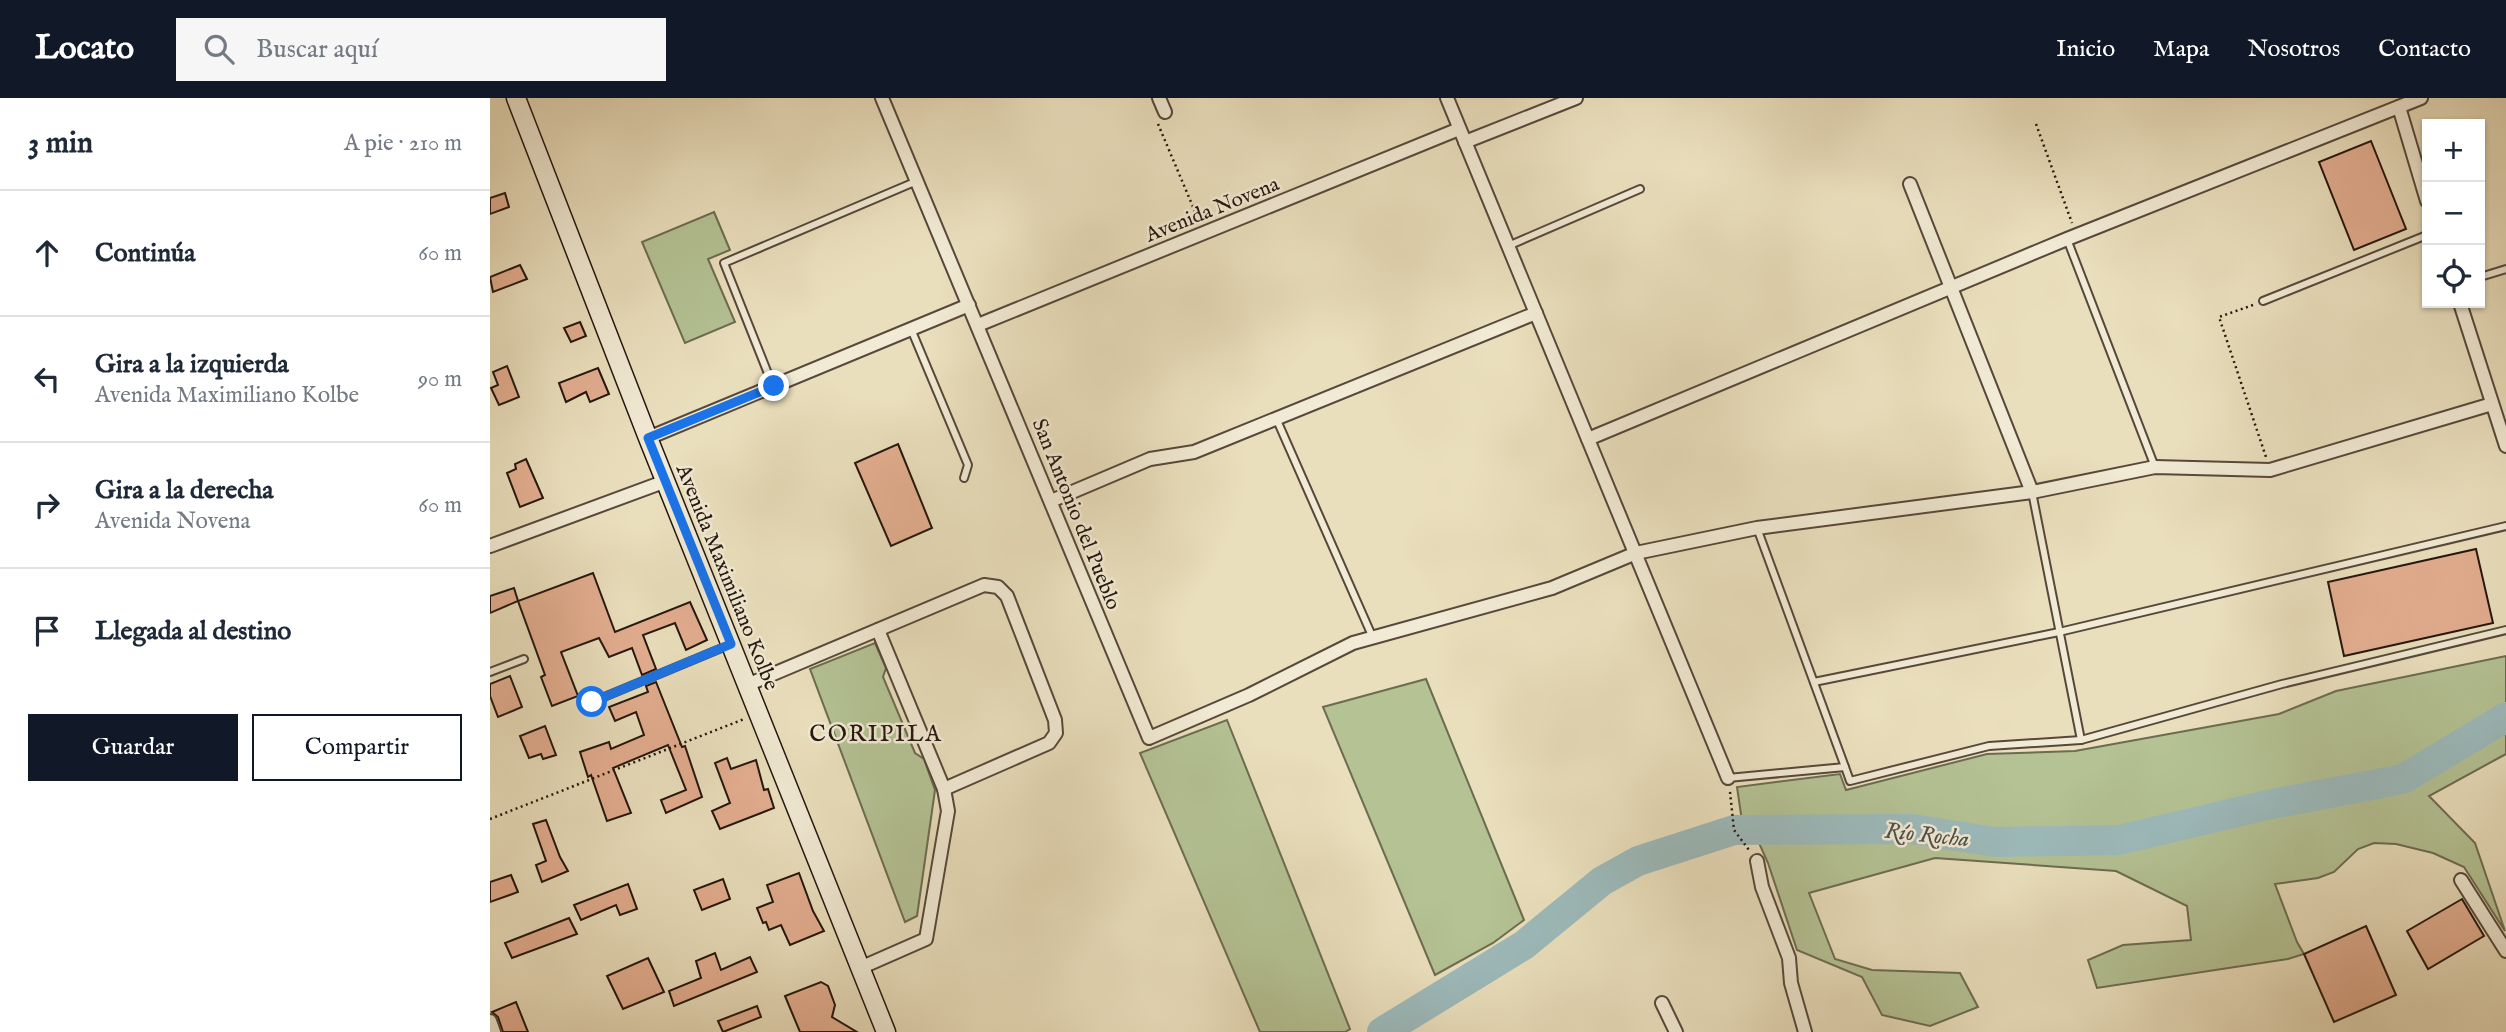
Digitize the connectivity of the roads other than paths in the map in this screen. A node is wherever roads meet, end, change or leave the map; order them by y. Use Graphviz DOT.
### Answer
graph roads {
  1 [pos="516,98"];
  2 [pos="881,98"];
  3 [pos="1159,98"];
  4 [pos="1447,98"];
  5 [pos="1576,98"];
  6 [pos="2421,98"];
  7 [pos="2399,107"];
  8 [pos="1165,112"];
  9 [pos="1459,129"];
  10 [pos="1465,142"];
  11 [pos="917,181"];
  12 [pos="1910,184"];
  13 [pos="2422,184"];
  14 [pos="1640,189"];
  15 [pos="2422,237"];
  16 [pos="2072,238"];
  17 [pos="1508,246"];
  18 [pos="2506,269"];
  19 [pos="2485,275"];
  20 [pos="1951,288"];
  21 [pos="2263,301"];
  22 [pos="970,305"];
  23 [pos="2462,308"];
  24 [pos="1536,313"];
  25 [pos="978,325"];
  26 [pos="911,329"];
  27 [pos="774,386"];
  28 [pos="2492,404"];
  29 [pos="1276,418"];
  30 [pos="648,438"];
  31 [pos="1588,439"];
  32 [pos="2506,446"];
  33 [pos="2155,467"];
  34 [pos="964,478"];
  35 [pos="666,481"];
  36 [pos="2032,492"];
  37 [pos="1051,501"];
  38 [pos="2506,526"];
  39 [pos="1757,528"];
  40 [pos="490,547"];
  41 [pos="1636,553"];
  42 [pos="878,630"];
  43 [pos="2506,630"];
  44 [pos="2059,632"];
  45 [pos="1373,638"];
  46 [pos="731,644"];
  47 [pos="524,659"];
  48 [pos="490,672"];
  49 [pos="1814,682"];
  50 [pos="747,685"];
  51 [pos="592,702"];
  52 [pos="2081,740"];
  53 [pos="1845,767"];
  54 [pos="1728,778"];
  55 [pos="944,789"];
  56 [pos="1756,861"];
  57 [pos="2461,880"];
  58 [pos="2506,951"];
  59 [pos="860,968"];
  60 [pos="1662,1003"];
  61 [pos="490,1021"];
  62 [pos="494,1032"];
  63 [pos="886,1032"];
  64 [pos="1676,1032"];
  65 [pos="1805,1032"];
  1 -- 30 [label="main road, Avenida Maximiliano Kolbe"];
  2 -- 11 [label="street, San Antonio del Pueblo"];
  3 -- 8 [label="street"];
  4 -- 9 [label="street"];
  5 -- 10 [label="street"];
  6 -- 7 [label="street"];
  7 -- 13 [label="street"];
  7 -- 16 [label="street"];
  9 -- 10 [label="street"];
  9 -- 25 [label="street, Avenida Novena"];
  10 -- 17 [label="street"];
  11 -- 22 [label="street, San Antonio del Pueblo"];
  11 -- 27 [label="lane"];
  12 -- 20 [label="street"];
  14 -- 17 [label="lane"];
  15 -- 21 [label="lane"];
  16 -- 20 [label="street"];
  16 -- 33 [label="lane"];
  17 -- 24 [label="street"];
  18 -- 19 [label="lane"];
  20 -- 31 [label="street"];
  20 -- 36 [label="street"];
  22 -- 25 [label="street, San Antonio del Pueblo"];
  22 -- 26 [label="street"];
  23 -- 28 [label="street"];
  24 -- 29 [label="street"];
  24 -- 31 [label="street"];
  25 -- 37 [label="street, San Antonio del Pueblo"];
  26 -- 27 [label="street"];
  26 -- 34 [label="lane"];
  27 -- 30 [label="street"];
  28 -- 32 [label="street"];
  28 -- 33 [label="street"];
  29 -- 37 [label="street"];
  29 -- 45 [label="lane"];
  30 -- 35 [label="main road, Avenida Maximiliano Kolbe"];
  31 -- 41 [label="street"];
  33 -- 36 [label="street"];
  35 -- 40 [label="street"];
  35 -- 46 [label="main road, Avenida Maximiliano Kolbe"];
  36 -- 39 [label="street"];
  36 -- 44 [label="lane"];
  37 -- 45 [label="street, San Antonio del Pueblo"];
  38 -- 44 [label="lane"];
  39 -- 41 [label="street"];
  39 -- 49 [label="lane"];
  41 -- 45 [label="street"];
  41 -- 54 [label="street"];
  42 -- 50 [label="street"];
  42 -- 55 [label="street"];
  42 -- 55 [label="street"];
  43 -- 52 [label="lane"];
  44 -- 49 [label="lane"];
  44 -- 52 [label="lane"];
  46 -- 50 [label="main road, Avenida Maximiliano Kolbe"];
  46 -- 51 [label="lane"];
  47 -- 48 [label="lane"];
  49 -- 53 [label="lane"];
  50 -- 59 [label="main road, Avenida Maximiliano Kolbe"];
  52 -- 53 [label="lane"];
  53 -- 54 [label="lane"];
  55 -- 59 [label="street"];
  56 -- 65 [label="street"];
  57 -- 58 [label="street"];
  59 -- 63 [label="main road, Avenida Maximiliano Kolbe"];
  60 -- 64 [label="street"];
  61 -- 62 [label="street"];
}
